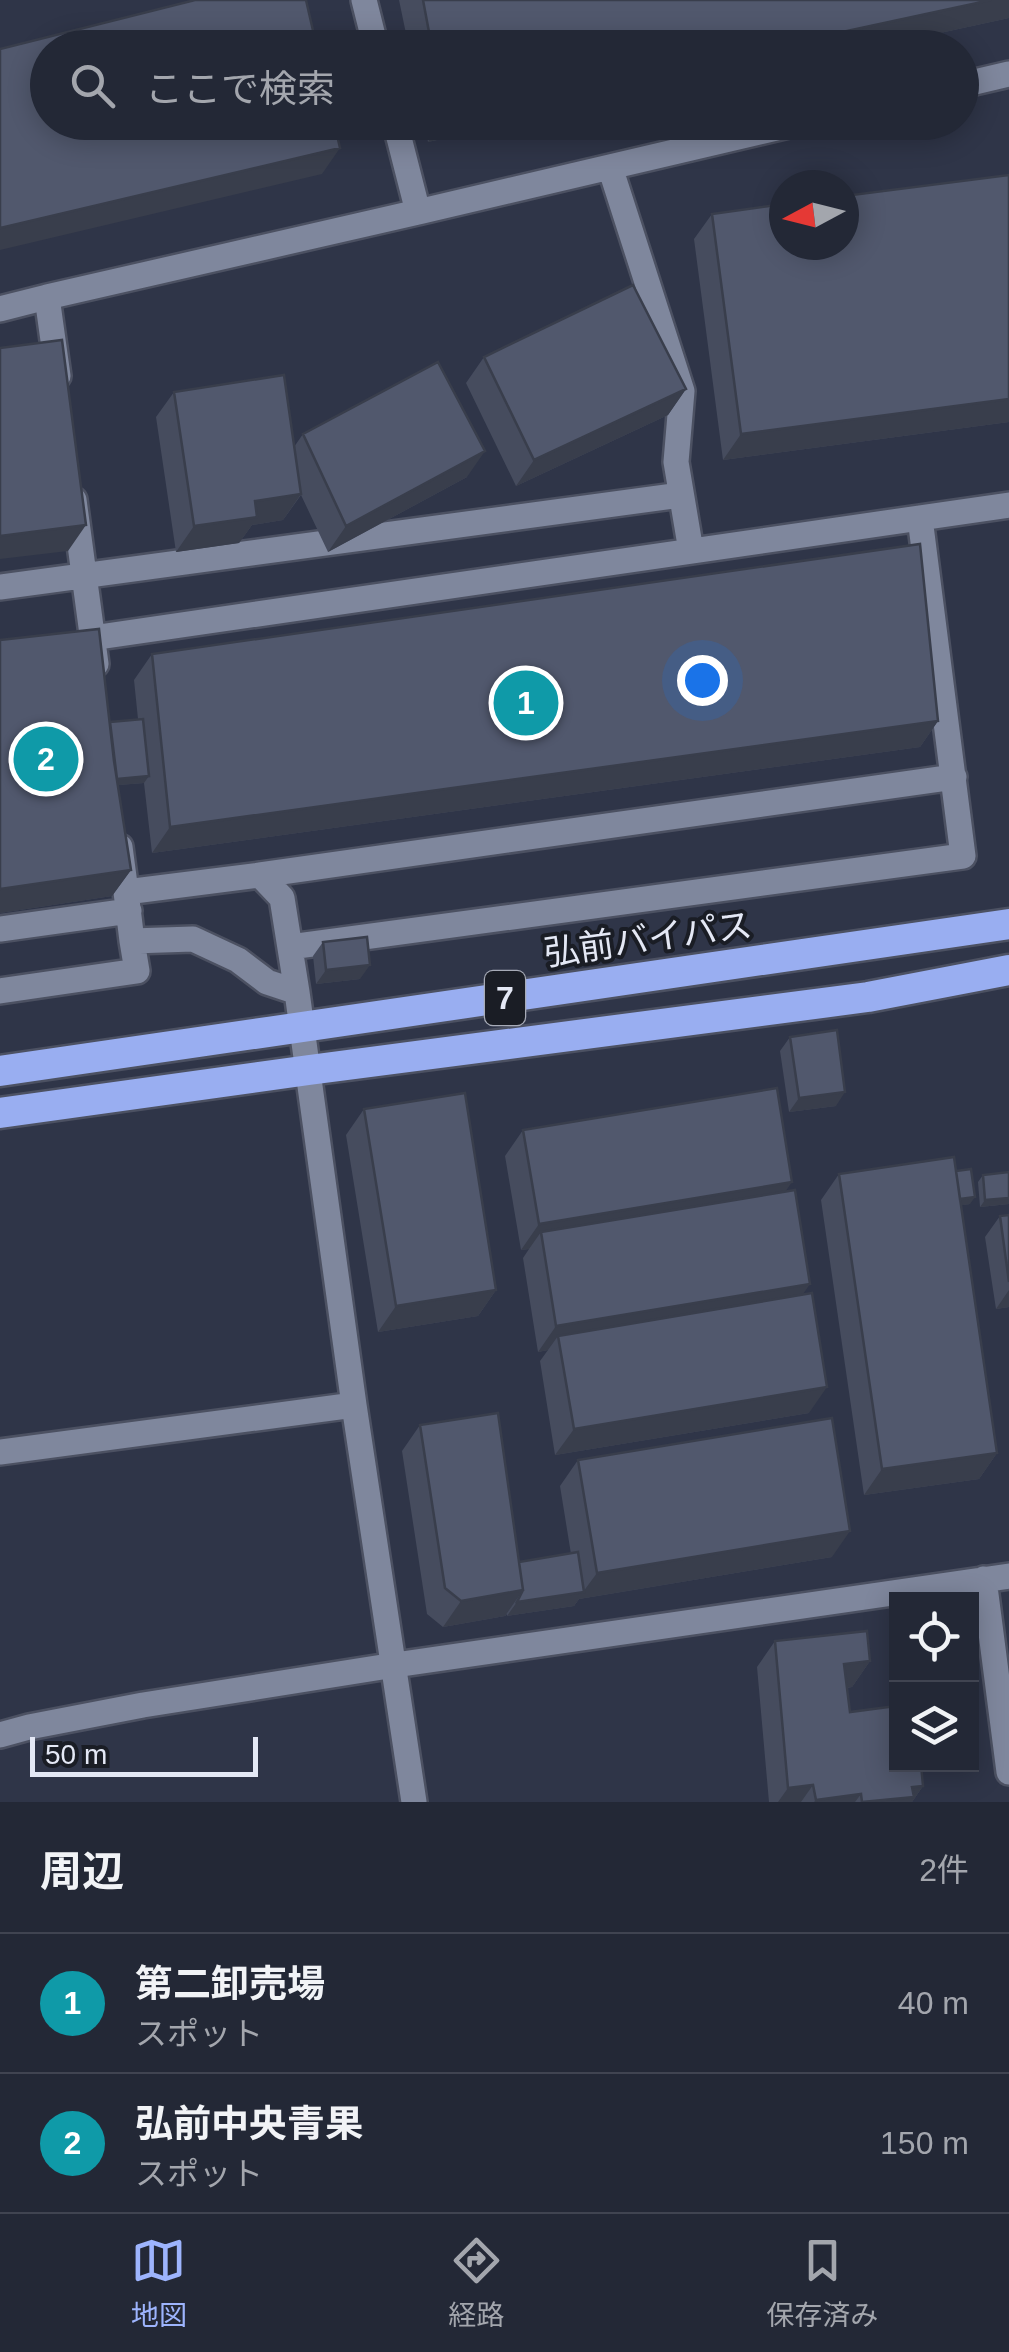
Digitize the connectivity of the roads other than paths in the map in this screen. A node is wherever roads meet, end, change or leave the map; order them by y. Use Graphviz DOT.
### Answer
graph roads {
  1 [pos="364,0"];
  2 [pos="372,30"];
  3 [pos="1009,74"];
  4 [pos="979,81"];
  5 [pos="400,140"];
  6 [pos="725,140"];
  7 [pos="610,167"];
  8 [pos="418,212"];
  9 [pos="47,297"];
  10 [pos="0,309"];
  11 [pos="62,408"];
  12 [pos="72,482"];
  13 [pos="681,495"];
  14 [pos="1009,505"];
  15 [pos="920,518"];
  16 [pos="690,551"];
  17 [pos="84,574"];
  18 [pos="0,587"];
  19 [pos="92,638"];
  20 [pos="100,696"];
  21 [pos="954,777"];
  22 [pos="116,814"];
  23 [pos="260,875"];
  24 [pos="128,901"];
  25 [pos="1009,924"];
  26 [pos="0,929"];
  27 [pos="132,941"];
  28 [pos="290,947"];
  29 [pos="1009,970"];
  30 [pos="0,991"];
  31 [pos="298,992"];
  32 [pos="302,1028"];
  33 [pos="308,1070"];
  34 [pos="0,1071"];
  35 [pos="0,1113"];
  36 [pos="354,1405"];
  37 [pos="0,1452"];
  38 [pos="997,1578"];
  39 [pos="395,1665"];
  40 [pos="0,1736"];
  41 [pos="1009,1772"];
  42 [pos="414,1802"];
  1 -- 2 [label="street"];
  3 -- 4 [label="street"];
  5 -- 8 [label="street"];
  6 -- 7 [label="street"];
  7 -- 8 [label="street"];
  7 -- 13 [label="street"];
  8 -- 9 [label="street"];
  9 -- 10 [label="street"];
  9 -- 11 [label="street"];
  12 -- 17 [label="street"];
  13 -- 16 [label="street"];
  13 -- 17 [label="street"];
  14 -- 15 [label="street"];
  15 -- 16 [label="street"];
  15 -- 21 [label="street"];
  16 -- 19 [label="street"];
  17 -- 18 [label="street"];
  17 -- 19 [label="street"];
  19 -- 20 [label="street"];
  21 -- 23 [label="street"];
  21 -- 28 [label="street"];
  22 -- 24 [label="street"];
  23 -- 24 [label="street"];
  23 -- 28 [label="street"];
  24 -- 26 [label="street"];
  24 -- 27 [label="street"];
  25 -- 32 [label="highway, 弘前バイパス / 7"];
  27 -- 30 [label="street"];
  27 -- 31 [label="street"];
  28 -- 31 [label="street"];
  29 -- 33 [label="highway, 7"];
  31 -- 32 [label="street"];
  32 -- 33 [label="street"];
  32 -- 34 [label="highway, 弘前バイパス / 7"];
  33 -- 35 [label="highway, 7"];
  33 -- 36 [label="street"];
  36 -- 37 [label="street"];
  36 -- 39 [label="street"];
  38 -- 39 [label="street"];
  38 -- 41 [label="street"];
  39 -- 40 [label="street"];
  39 -- 42 [label="street"];
}
